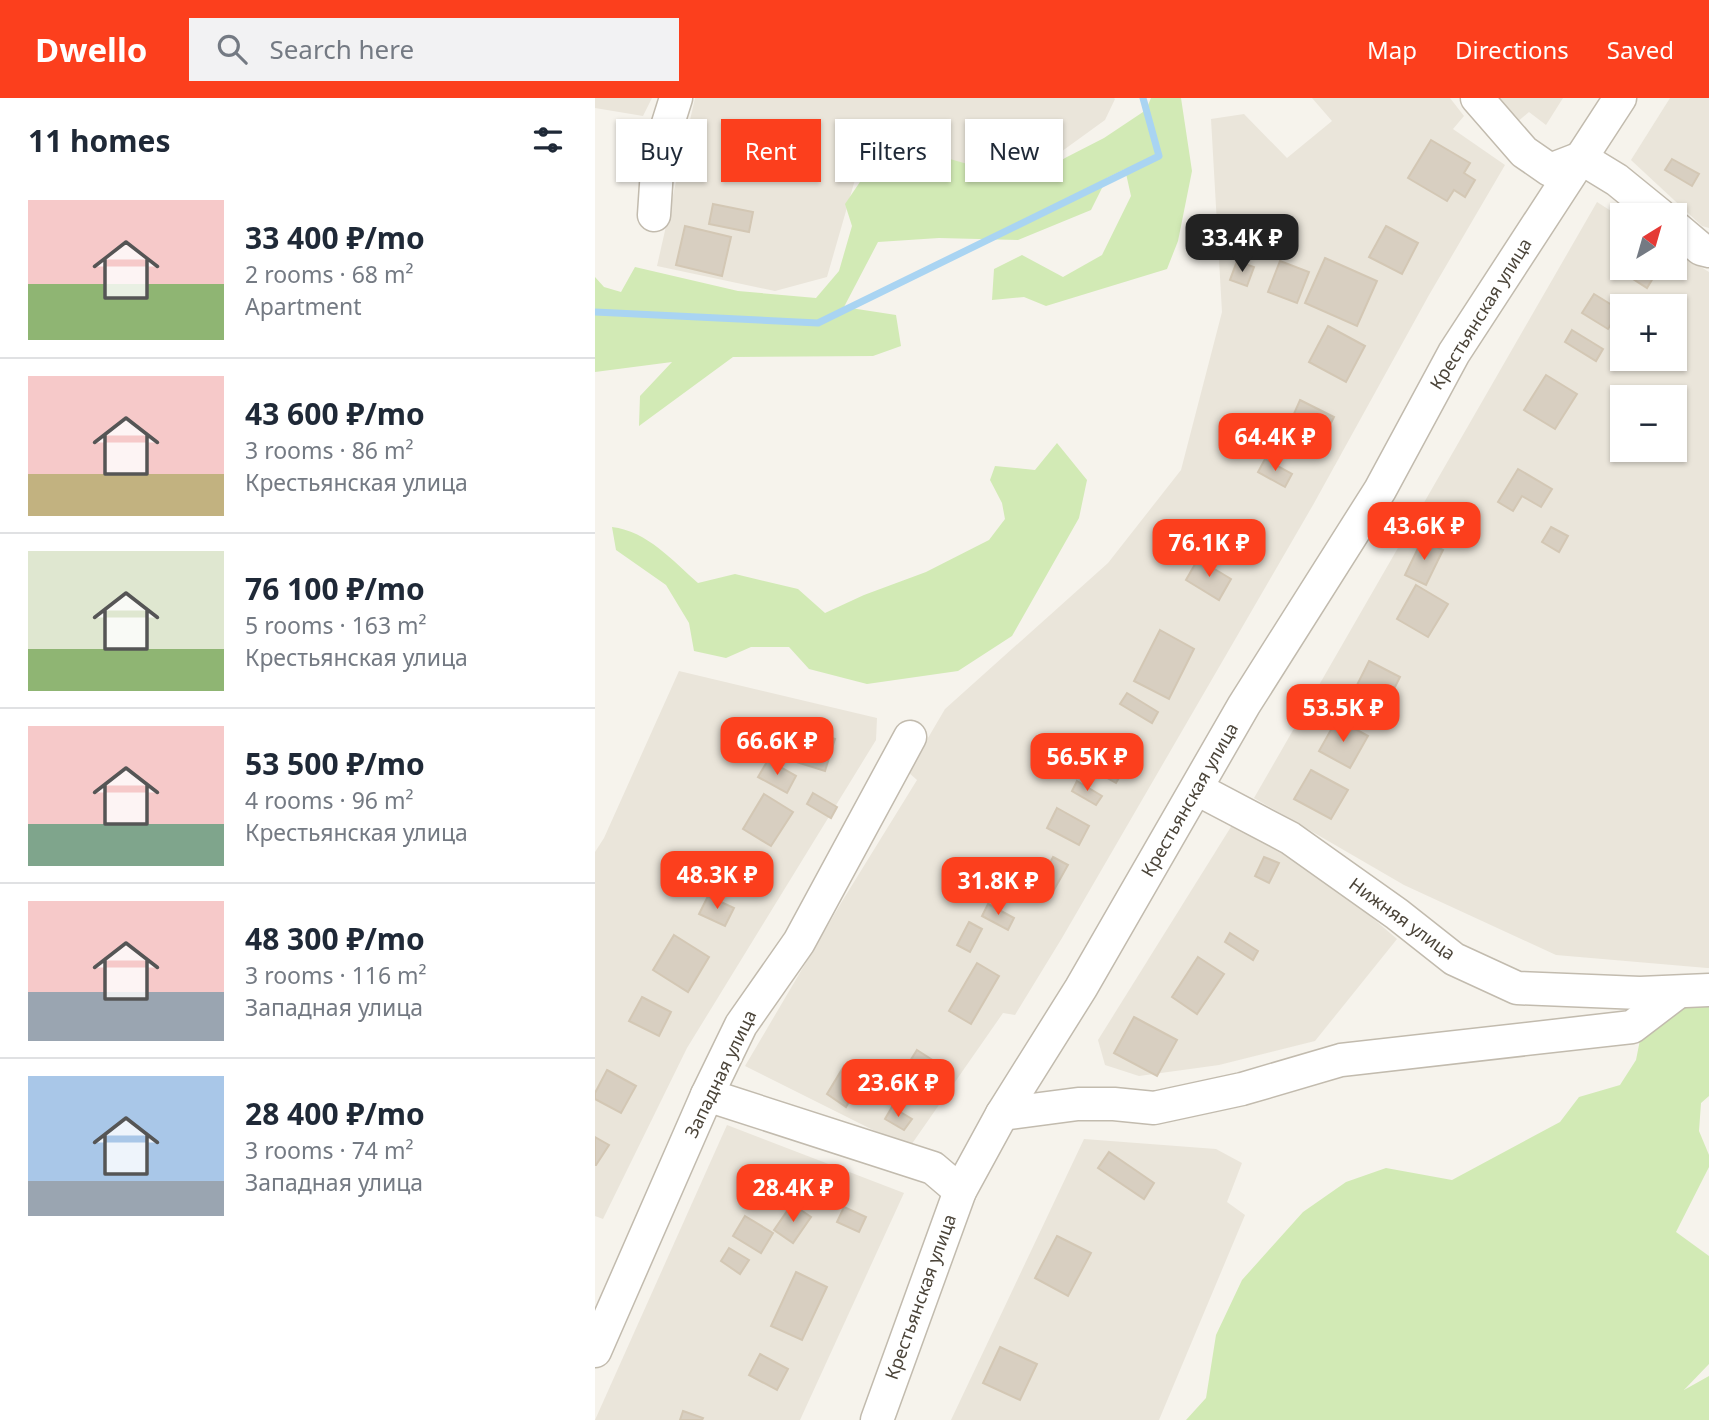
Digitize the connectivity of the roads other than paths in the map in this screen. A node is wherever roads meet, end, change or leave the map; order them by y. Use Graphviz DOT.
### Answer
graph roads {
  1 [pos="677,98"];
  2 [pos="1477,98"];
  3 [pos="1620,98"];
  4 [pos="1581,158"];
  5 [pos="1645,203"];
  6 [pos="654,215"];
  7 [pos="1687,237"];
  8 [pos="1709,251"];
  9 [pos="910,737"];
  10 [pos="1197,789"];
  11 [pos="1709,990"];
  12 [pos="1678,992"];
  13 [pos="708,1095"];
  14 [pos="1002,1114"];
  15 [pos="960,1191"];
  16 [pos="595,1351"];
  17 [pos="877,1420"];
  1 -- 6 [label="street"];
  2 -- 4 [label="street"];
  3 -- 4 [label="street, Крестьянская улица"];
  4 -- 5 [label="street"];
  4 -- 10 [label="street, Крестьянская улица"];
  7 -- 8 [label="street"];
  9 -- 13 [label="street, Западная улица"];
  10 -- 12 [label="street, Нижняя улица"];
  10 -- 14 [label="street, Крестьянская улица"];
  11 -- 12 [label="street, Нижняя улица"];
  12 -- 14 [label="street"];
  13 -- 15 [label="street"];
  13 -- 16 [label="street, Западная улица"];
  14 -- 15 [label="street, Крестьянская улица"];
  15 -- 17 [label="street, Крестьянская улица"];
}
